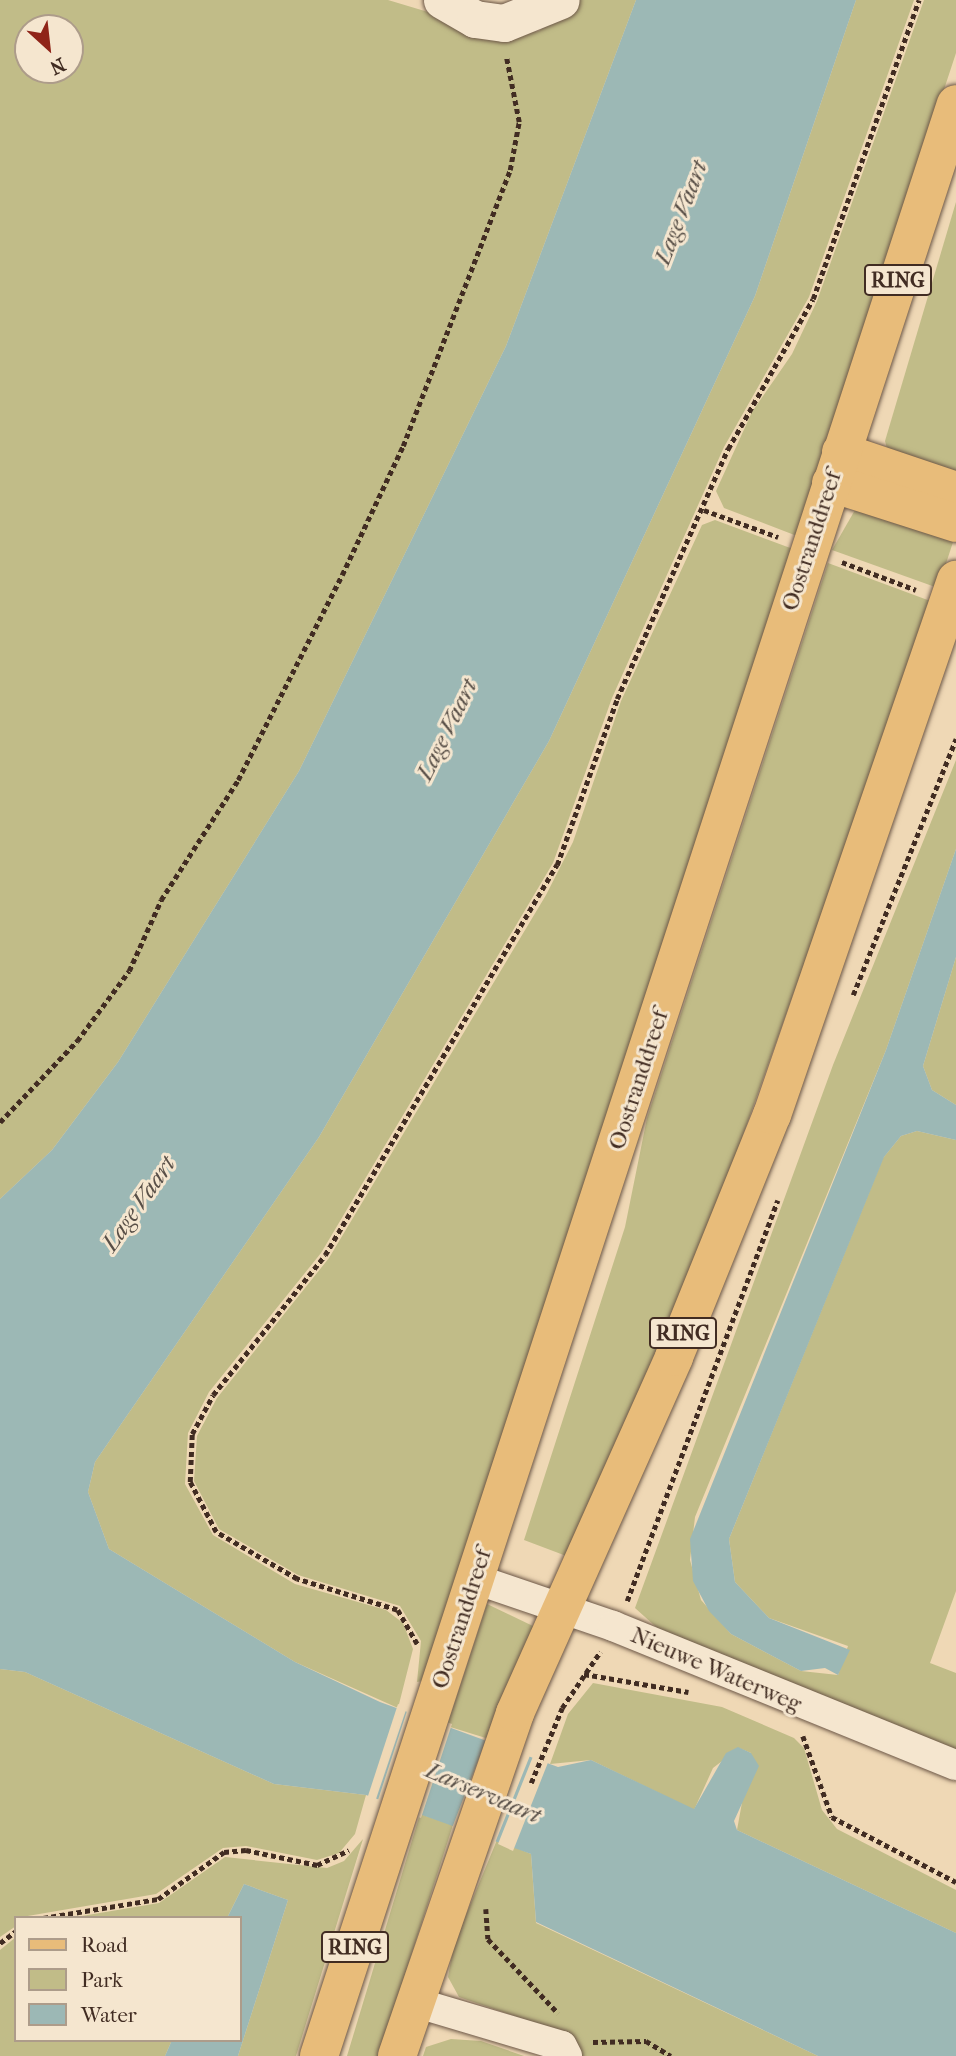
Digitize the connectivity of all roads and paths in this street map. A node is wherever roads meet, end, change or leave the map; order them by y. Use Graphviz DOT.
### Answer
graph roads {
  1 [pos="445,0"];
  2 [pos="561,0"];
  3 [pos="919,0"];
  4 [pos="505,47"];
  5 [pos="956,104"];
  6 [pos="836,467"];
  7 [pos="956,491"];
  8 [pos="956,523"];
  9 [pos="954,594"];
  10 [pos="0,1122"];
  11 [pos="475,1579"];
  12 [pos="559,1611"];
  13 [pos="418,1650"];
  14 [pos="584,1674"];
  15 [pos="700,1695"];
  16 [pos="793,1732"];
  17 [pos="956,1765"];
  18 [pos="354,1844"];
  19 [pos="956,1882"];
  20 [pos="489,1895"];
  21 [pos="55,1916"];
  22 [pos="414,2002"];
  23 [pos="565,2051"];
  24 [pos="319,2056"];
  25 [pos="397,2056"];
  26 [pos="671,2056"];
  1 -- 2 [label="street"];
  3 -- 13 [label="path"];
  4 -- 10 [label="path"];
  5 -- 6 [label="main road, Oostranddreef / RING"];
  6 -- 7 [label="main road"];
  6 -- 8 [label="main road"];
  6 -- 11 [label="main road, Oostranddreef / RING"];
  9 -- 12 [label="main road, RING"];
  11 -- 12 [label="street, Nieuwe Waterweg"];
  11 -- 24 [label="main road, Oostranddreef / RING"];
  12 -- 17 [label="street, Nieuwe Waterweg"];
  12 -- 22 [label="main road, RING"];
  14 -- 15 [label="path"];
  16 -- 19 [label="path"];
  18 -- 21 [label="path"];
  20 -- 23 [label="path"];
  22 -- 23 [label="street"];
  22 -- 25 [label="main road, RING"];
  23 -- 26 [label="path"];
}
